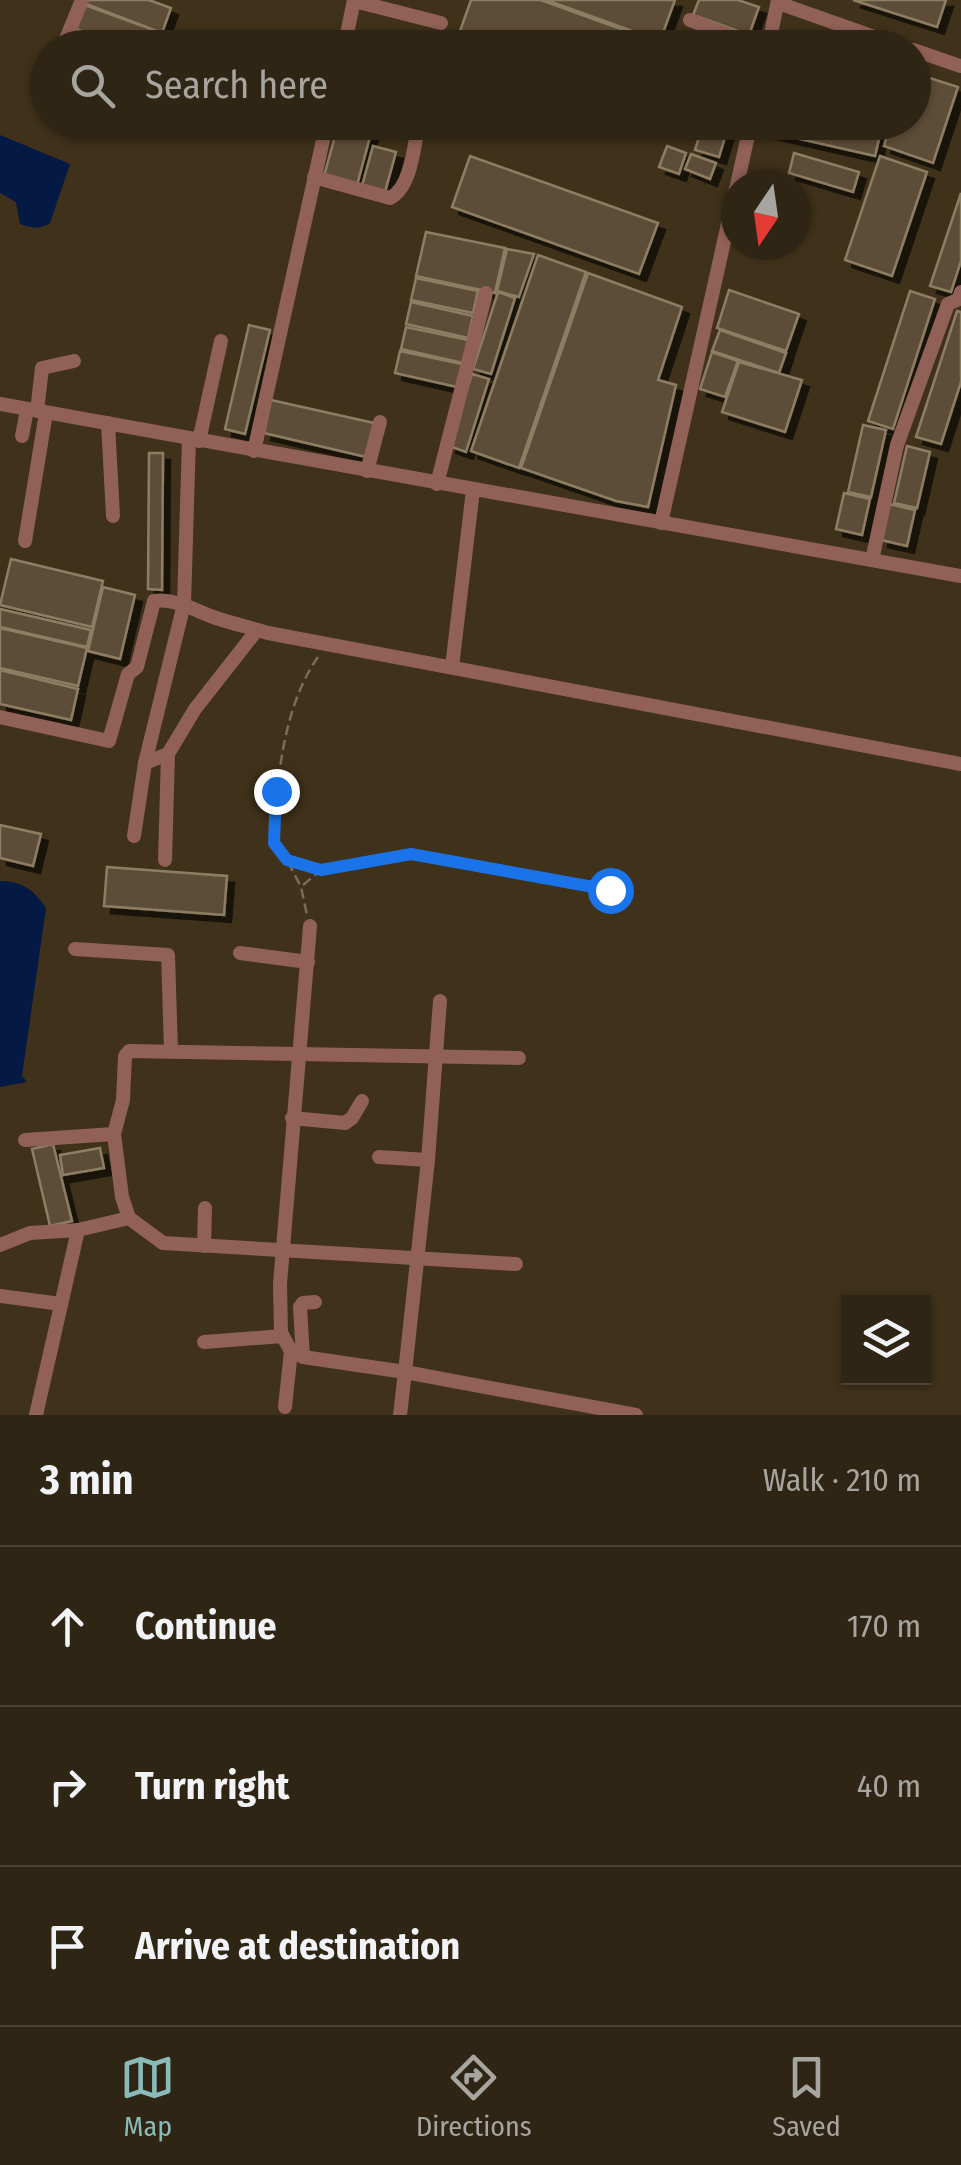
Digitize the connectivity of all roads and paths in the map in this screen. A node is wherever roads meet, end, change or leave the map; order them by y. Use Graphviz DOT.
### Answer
graph roads {
  1 [pos="82,0"];
  2 [pos="354,0"];
  3 [pos="778,2"];
  4 [pos="690,20"];
  5 [pos="440,23"];
  6 [pos="70,30"];
  7 [pos="348,30"];
  8 [pos="716,30"];
  9 [pos="769,30"];
  10 [pos="856,30"];
  11 [pos="931,56"];
  12 [pos="960,66"];
  13 [pos="323,140"];
  14 [pos="415,140"];
  15 [pos="747,140"];
  16 [pos="740,170"];
  17 [pos="314,177"];
  18 [pos="721,254"];
  19 [pos="961,292"];
  20 [pos="486,294"];
  21 [pos="222,341"];
  22 [pos="74,361"];
  23 [pos="0,404"];
  24 [pos="37,411"];
  25 [pos="380,422"];
  26 [pos="108,424"];
  27 [pos="22,436"];
  28 [pos="194,440"];
  29 [pos="254,451"];
  30 [pos="368,471"];
  31 [pos="438,484"];
  32 [pos="473,490"];
  33 [pos="113,516"];
  34 [pos="661,523"];
  35 [pos="25,540"];
  36 [pos="872,560"];
  37 [pos="961,576"];
  38 [pos="184,604"];
  39 [pos="257,630"];
  40 [pos="326,642"];
  41 [pos="452,667"];
  42 [pos="0,717"];
  43 [pos="168,754"];
  44 [pos="145,763"];
  45 [pos="961,764"];
  46 [pos="134,836"];
  47 [pos="166,860"];
  48 [pos="287,860"];
  49 [pos="321,870"];
  50 [pos="301,887"];
  51 [pos="610,890"];
  52 [pos="309,923"];
  53 [pos="74,949"];
  54 [pos="240,953"];
  55 [pos="308,962"];
  56 [pos="440,1001"];
  57 [pos="171,1050"];
  58 [pos="300,1053"];
  59 [pos="434,1055"];
  60 [pos="519,1058"];
  61 [pos="362,1102"];
  62 [pos="292,1118"];
  63 [pos="114,1134"];
  64 [pos="24,1140"];
  65 [pos="378,1157"];
  66 [pos="428,1160"];
  67 [pos="205,1208"];
  68 [pos="129,1218"];
  69 [pos="78,1230"];
  70 [pos="0,1244"];
  71 [pos="204,1246"];
  72 [pos="282,1249"];
  73 [pos="417,1258"];
  74 [pos="516,1264"];
  75 [pos="0,1296"];
  76 [pos="316,1302"];
  77 [pos="61,1304"];
  78 [pos="283,1336"];
  79 [pos="204,1342"];
  80 [pos="297,1354"];
  81 [pos="405,1372"];
  82 [pos="285,1407"];
  83 [pos="36,1415"];
  84 [pos="400,1415"];
  85 [pos="636,1415"];
  1 -- 6 [label="street"];
  2 -- 5 [label="street"];
  2 -- 7 [label="street"];
  3 -- 9 [label="street"];
  3 -- 10 [label="street"];
  4 -- 8 [label="street"];
  11 -- 12 [label="street"];
  13 -- 17 [label="street"];
  14 -- 17 [label="street"];
  15 -- 16 [label="street"];
  17 -- 29 [label="street"];
  18 -- 34 [label="street"];
  19 -- 36 [label="street"];
  20 -- 31 [label="street"];
  21 -- 28 [label="street"];
  22 -- 24 [label="street"];
  23 -- 24 [label="street"];
  24 -- 26 [label="street"];
  24 -- 27 [label="street"];
  24 -- 35 [label="street"];
  25 -- 30 [label="street"];
  26 -- 28 [label="street"];
  26 -- 33 [label="street"];
  28 -- 29 [label="street"];
  28 -- 38 [label="street"];
  29 -- 30 [label="street"];
  30 -- 31 [label="street"];
  31 -- 32 [label="street"];
  32 -- 34 [label="street"];
  32 -- 41 [label="street"];
  34 -- 36 [label="street"];
  36 -- 37 [label="street"];
  38 -- 39 [label="street"];
  38 -- 42 [label="street"];
  38 -- 44 [label="street"];
  39 -- 40 [label="street"];
  39 -- 43 [label="street"];
  40 -- 41 [label="street"];
  40 -- 48 [label="path"];
  41 -- 45 [label="street"];
  43 -- 44 [label="street"];
  43 -- 47 [label="street"];
  44 -- 46 [label="street"];
  48 -- 49 [label="path"];
  48 -- 50 [label="path"];
  49 -- 50 [label="path"];
  49 -- 51 [label="path"];
  50 -- 52 [label="path"];
  52 -- 55 [label="street"];
  53 -- 57 [label="street"];
  54 -- 55 [label="street"];
  55 -- 58 [label="street"];
  56 -- 59 [label="street"];
  57 -- 58 [label="street"];
  57 -- 63 [label="street"];
  58 -- 59 [label="street"];
  58 -- 62 [label="street"];
  59 -- 60 [label="street"];
  59 -- 66 [label="street"];
  61 -- 62 [label="street"];
  62 -- 72 [label="street"];
  63 -- 64 [label="street"];
  63 -- 68 [label="street"];
  65 -- 66 [label="street"];
  66 -- 73 [label="street"];
  67 -- 71 [label="street"];
  68 -- 69 [label="street"];
  68 -- 71 [label="street"];
  69 -- 70 [label="street"];
  69 -- 77 [label="street"];
  71 -- 72 [label="street"];
  72 -- 73 [label="street"];
  72 -- 78 [label="street"];
  73 -- 74 [label="street"];
  73 -- 81 [label="street"];
  75 -- 77 [label="street"];
  76 -- 80 [label="street"];
  77 -- 83 [label="street"];
  78 -- 79 [label="street"];
  78 -- 80 [label="street"];
  80 -- 81 [label="street"];
  80 -- 82 [label="street"];
  81 -- 84 [label="street"];
  81 -- 85 [label="street"];
}
